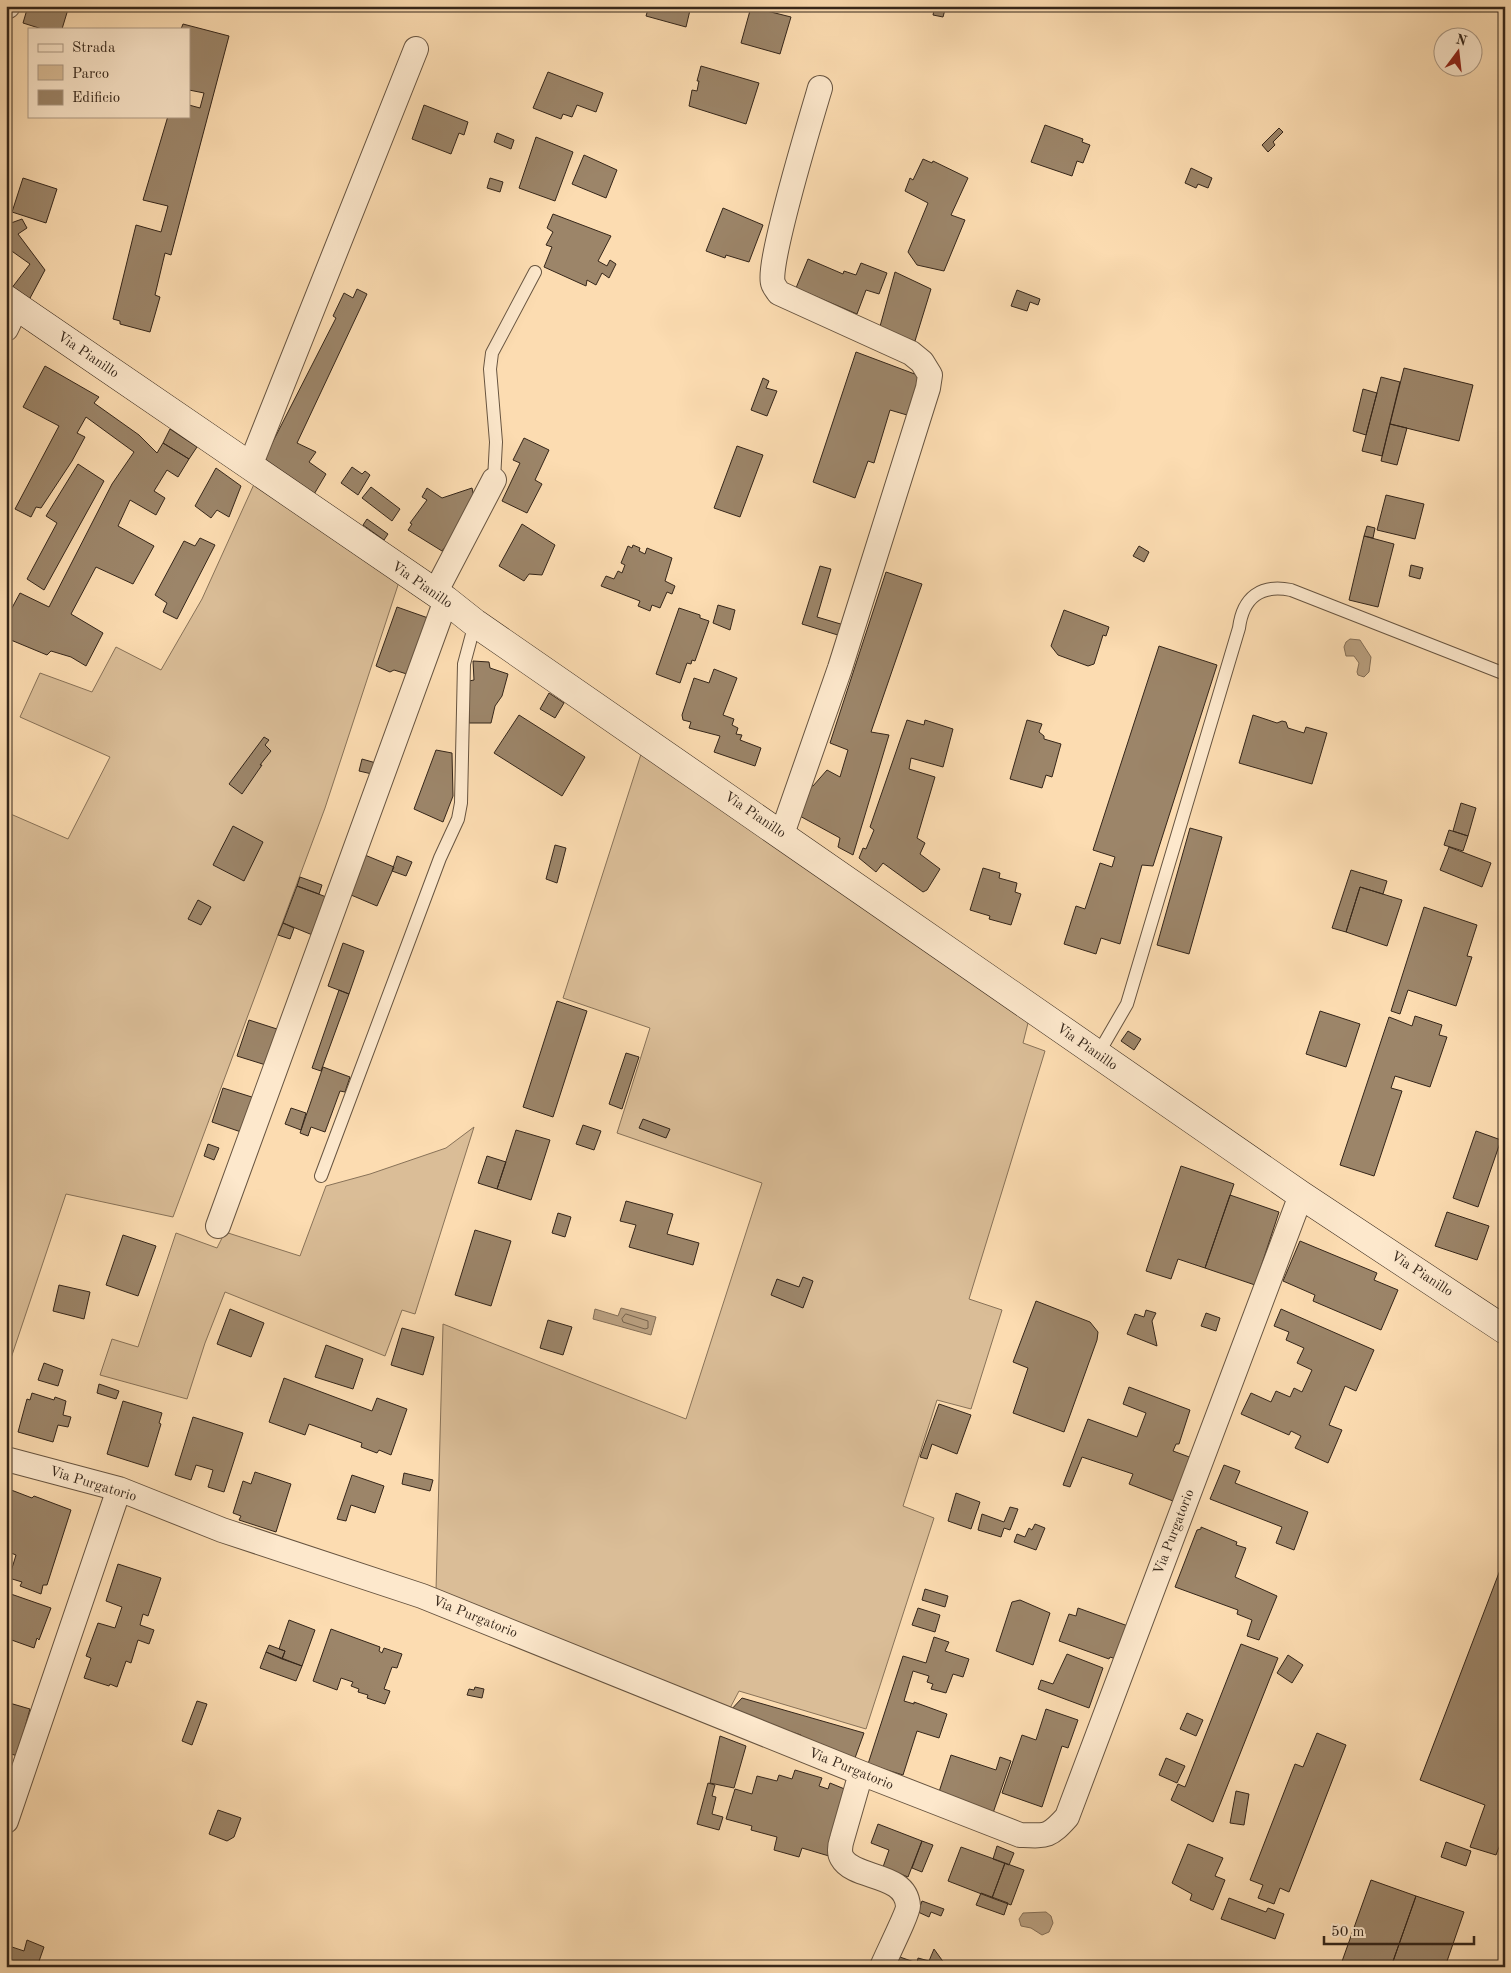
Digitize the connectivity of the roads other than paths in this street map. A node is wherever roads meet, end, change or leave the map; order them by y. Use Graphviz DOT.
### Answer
graph roads {
  1 [pos="416,49"];
  2 [pos="820,88"];
  3 [pos="535,272"];
  4 [pos="10,311"];
  5 [pos="250,466"];
  6 [pos="494,480"];
  7 [pos="440,597"];
  8 [pos="475,623"];
  9 [pos="1505,674"];
  10 [pos="782,834"];
  11 [pos="1098,1054"];
  12 [pos="321,1176"];
  13 [pos="1302,1195"];
  14 [pos="218,1226"];
  15 [pos="1505,1330"];
  16 [pos="6,1459"];
  17 [pos="119,1489"];
  18 [pos="861,1773"];
  19 [pos="6,1821"];
  20 [pos="882,1967"];
  1 -- 5 [label="street"];
  2 -- 10 [label="street"];
  3 -- 6 [label="lane"];
  4 -- 5 [label="street, Via Pianillo"];
  5 -- 7 [label="street, Via Pianillo"];
  6 -- 7 [label="street"];
  7 -- 8 [label="street, Via Pianillo"];
  7 -- 14 [label="street"];
  8 -- 10 [label="street, Via Pianillo"];
  8 -- 12 [label="lane"];
  9 -- 11 [label="lane"];
  10 -- 11 [label="street, Via Pianillo"];
  11 -- 13 [label="street, Via Pianillo"];
  13 -- 15 [label="street, Via Pianillo"];
  13 -- 18 [label="street, Via Purgatorio"];
  16 -- 17 [label="street, Via Purgatorio"];
  17 -- 18 [label="street, Via Purgatorio"];
  17 -- 19 [label="street"];
  18 -- 20 [label="street"];
}
